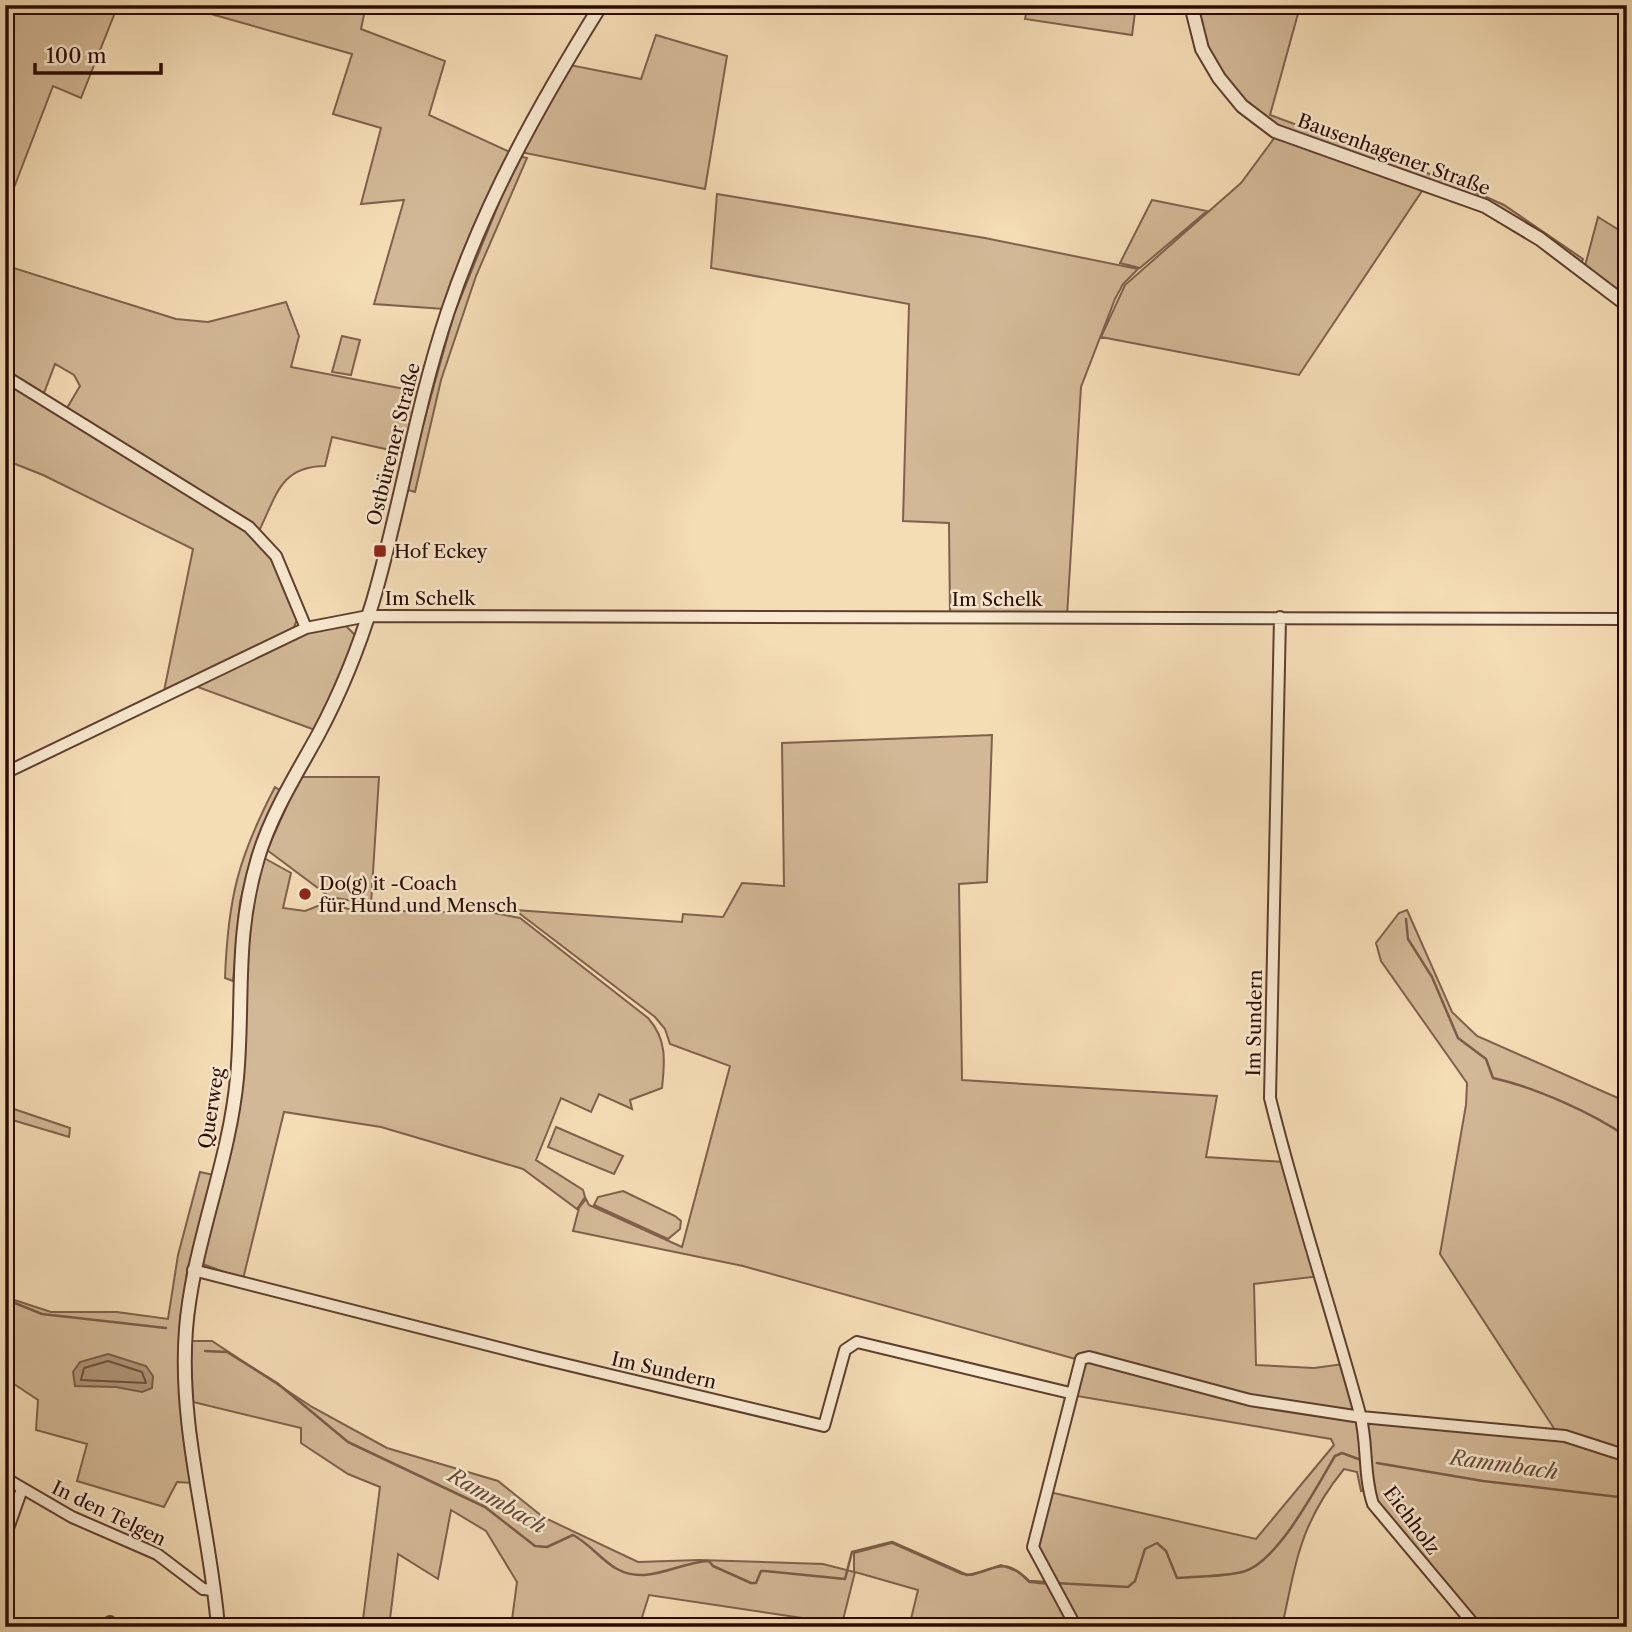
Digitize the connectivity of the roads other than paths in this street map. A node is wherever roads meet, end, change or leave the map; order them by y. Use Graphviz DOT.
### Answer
graph roads {
  1 [pos="601,5"];
  2 [pos="1191,5"];
  3 [pos="1627,305"];
  4 [pos="5,376"];
  5 [pos="368,616"];
  6 [pos="1280,617"];
  7 [pos="1627,619"];
  8 [pos="306,628"];
  9 [pos="5,773"];
  10 [pos="193,1270"];
  11 [pos="1070,1393"];
  12 [pos="1361,1417"];
  13 [pos="1627,1456"];
  14 [pos="5,1478"];
  15 [pos="22,1489"];
  16 [pos="5,1537"];
  17 [pos="215,1590"];
  18 [pos="218,1627"];
  19 [pos="1076,1627"];
  20 [pos="1476,1627"];
  1 -- 5 [label="street, Ostbürener Straße"];
  2 -- 3 [label="street, Bausenhagener Straße"];
  4 -- 8 [label="street"];
  5 -- 6 [label="street, Im Schelk"];
  5 -- 8 [label="street"];
  5 -- 10 [label="street, Querweg"];
  6 -- 7 [label="street, Im Schelk"];
  6 -- 12 [label="street, Im Sundern"];
  8 -- 9 [label="street"];
  10 -- 11 [label="street, Im Sundern"];
  10 -- 17 [label="street, Querweg"];
  11 -- 12 [label="street"];
  11 -- 19 [label="street"];
  12 -- 13 [label="street"];
  12 -- 20 [label="street, Eichholz"];
  14 -- 15 [label="street, In den Telgen"];
  15 -- 16 [label="street, In den Telgen"];
  15 -- 17 [label="street, In den Telgen"];
  17 -- 18 [label="street, Querweg"];
}
